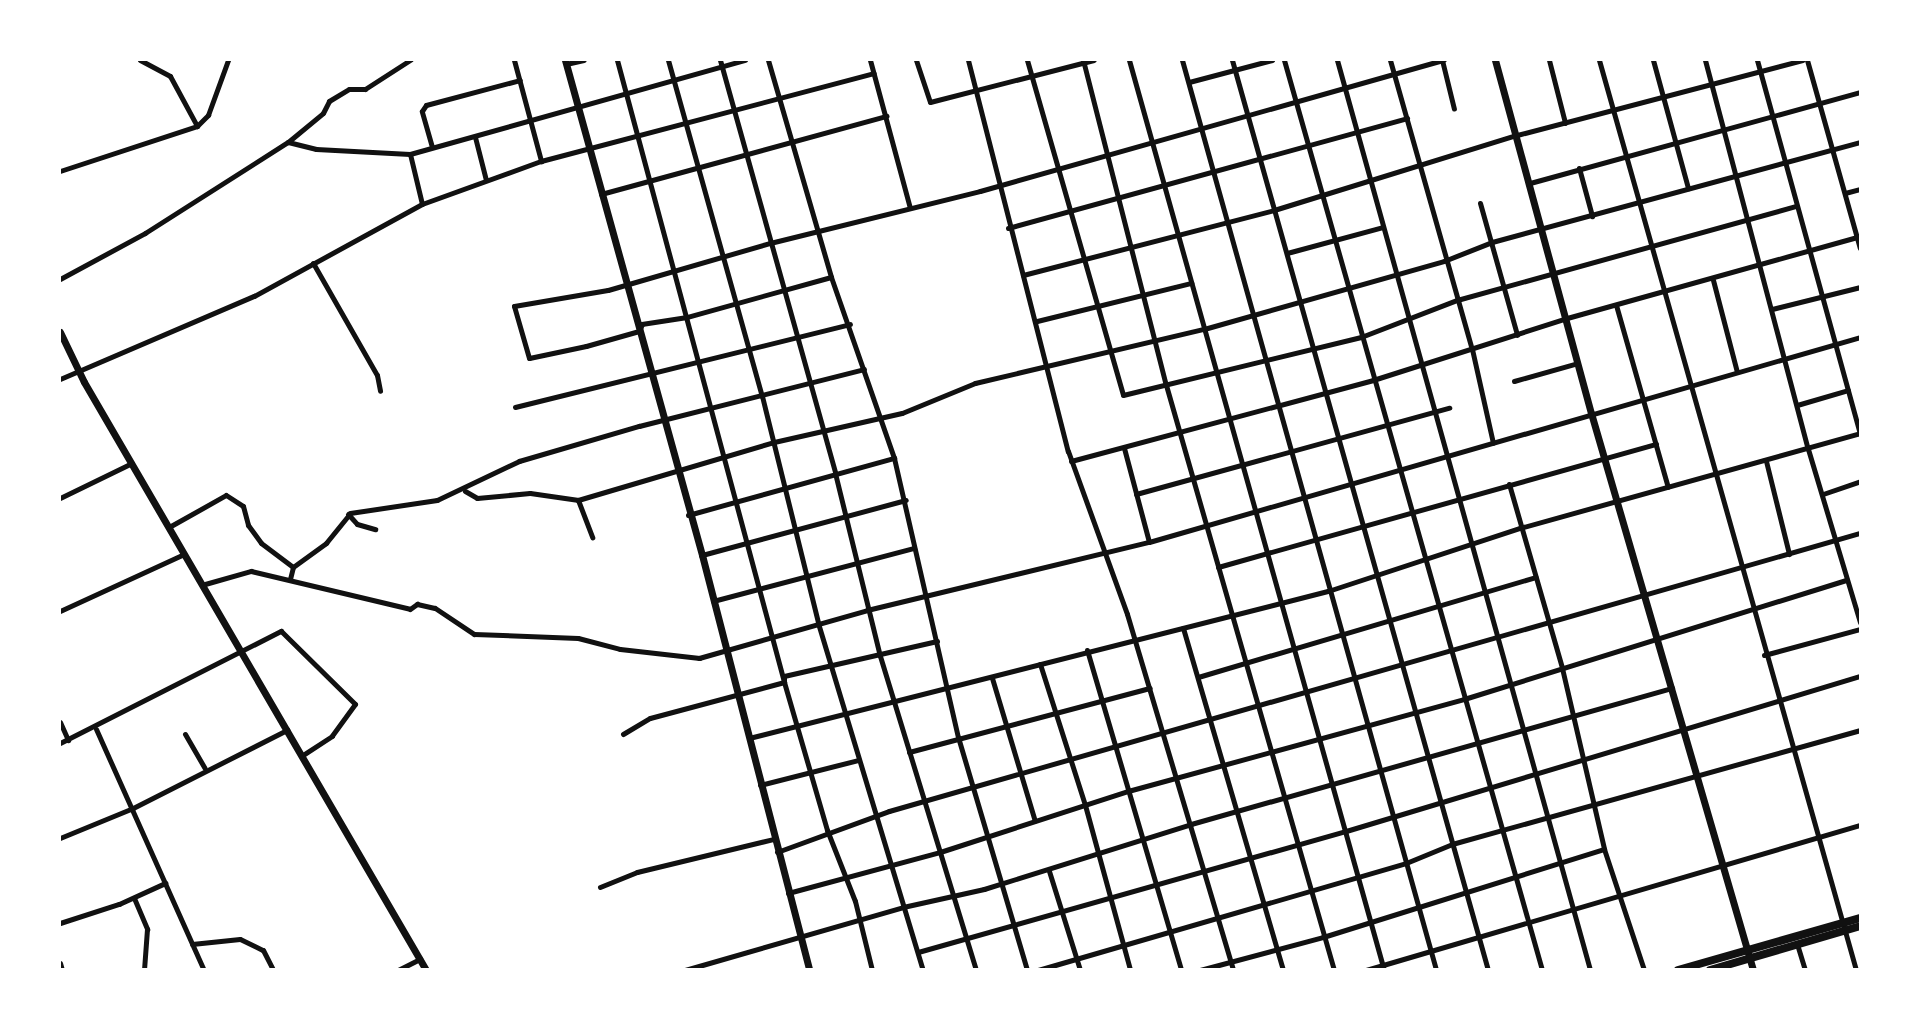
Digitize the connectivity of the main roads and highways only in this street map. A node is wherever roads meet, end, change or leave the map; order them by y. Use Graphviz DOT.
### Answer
graph roads {
  1 [pos="1860,918"];
  2 [pos="1860,926"];
  3 [pos="1845,927"];
  4 [pos="1748,955"];
  5 [pos="1678,970"];
  6 [pos="1710,970"];
  1 -- 3 [label="main road"];
  2 -- 3 [label="main road"];
  3 -- 4 [label="main road"];
  3 -- 4 [label="main road"];
  4 -- 5 [label="main road"];
  4 -- 6 [label="main road"];
}
